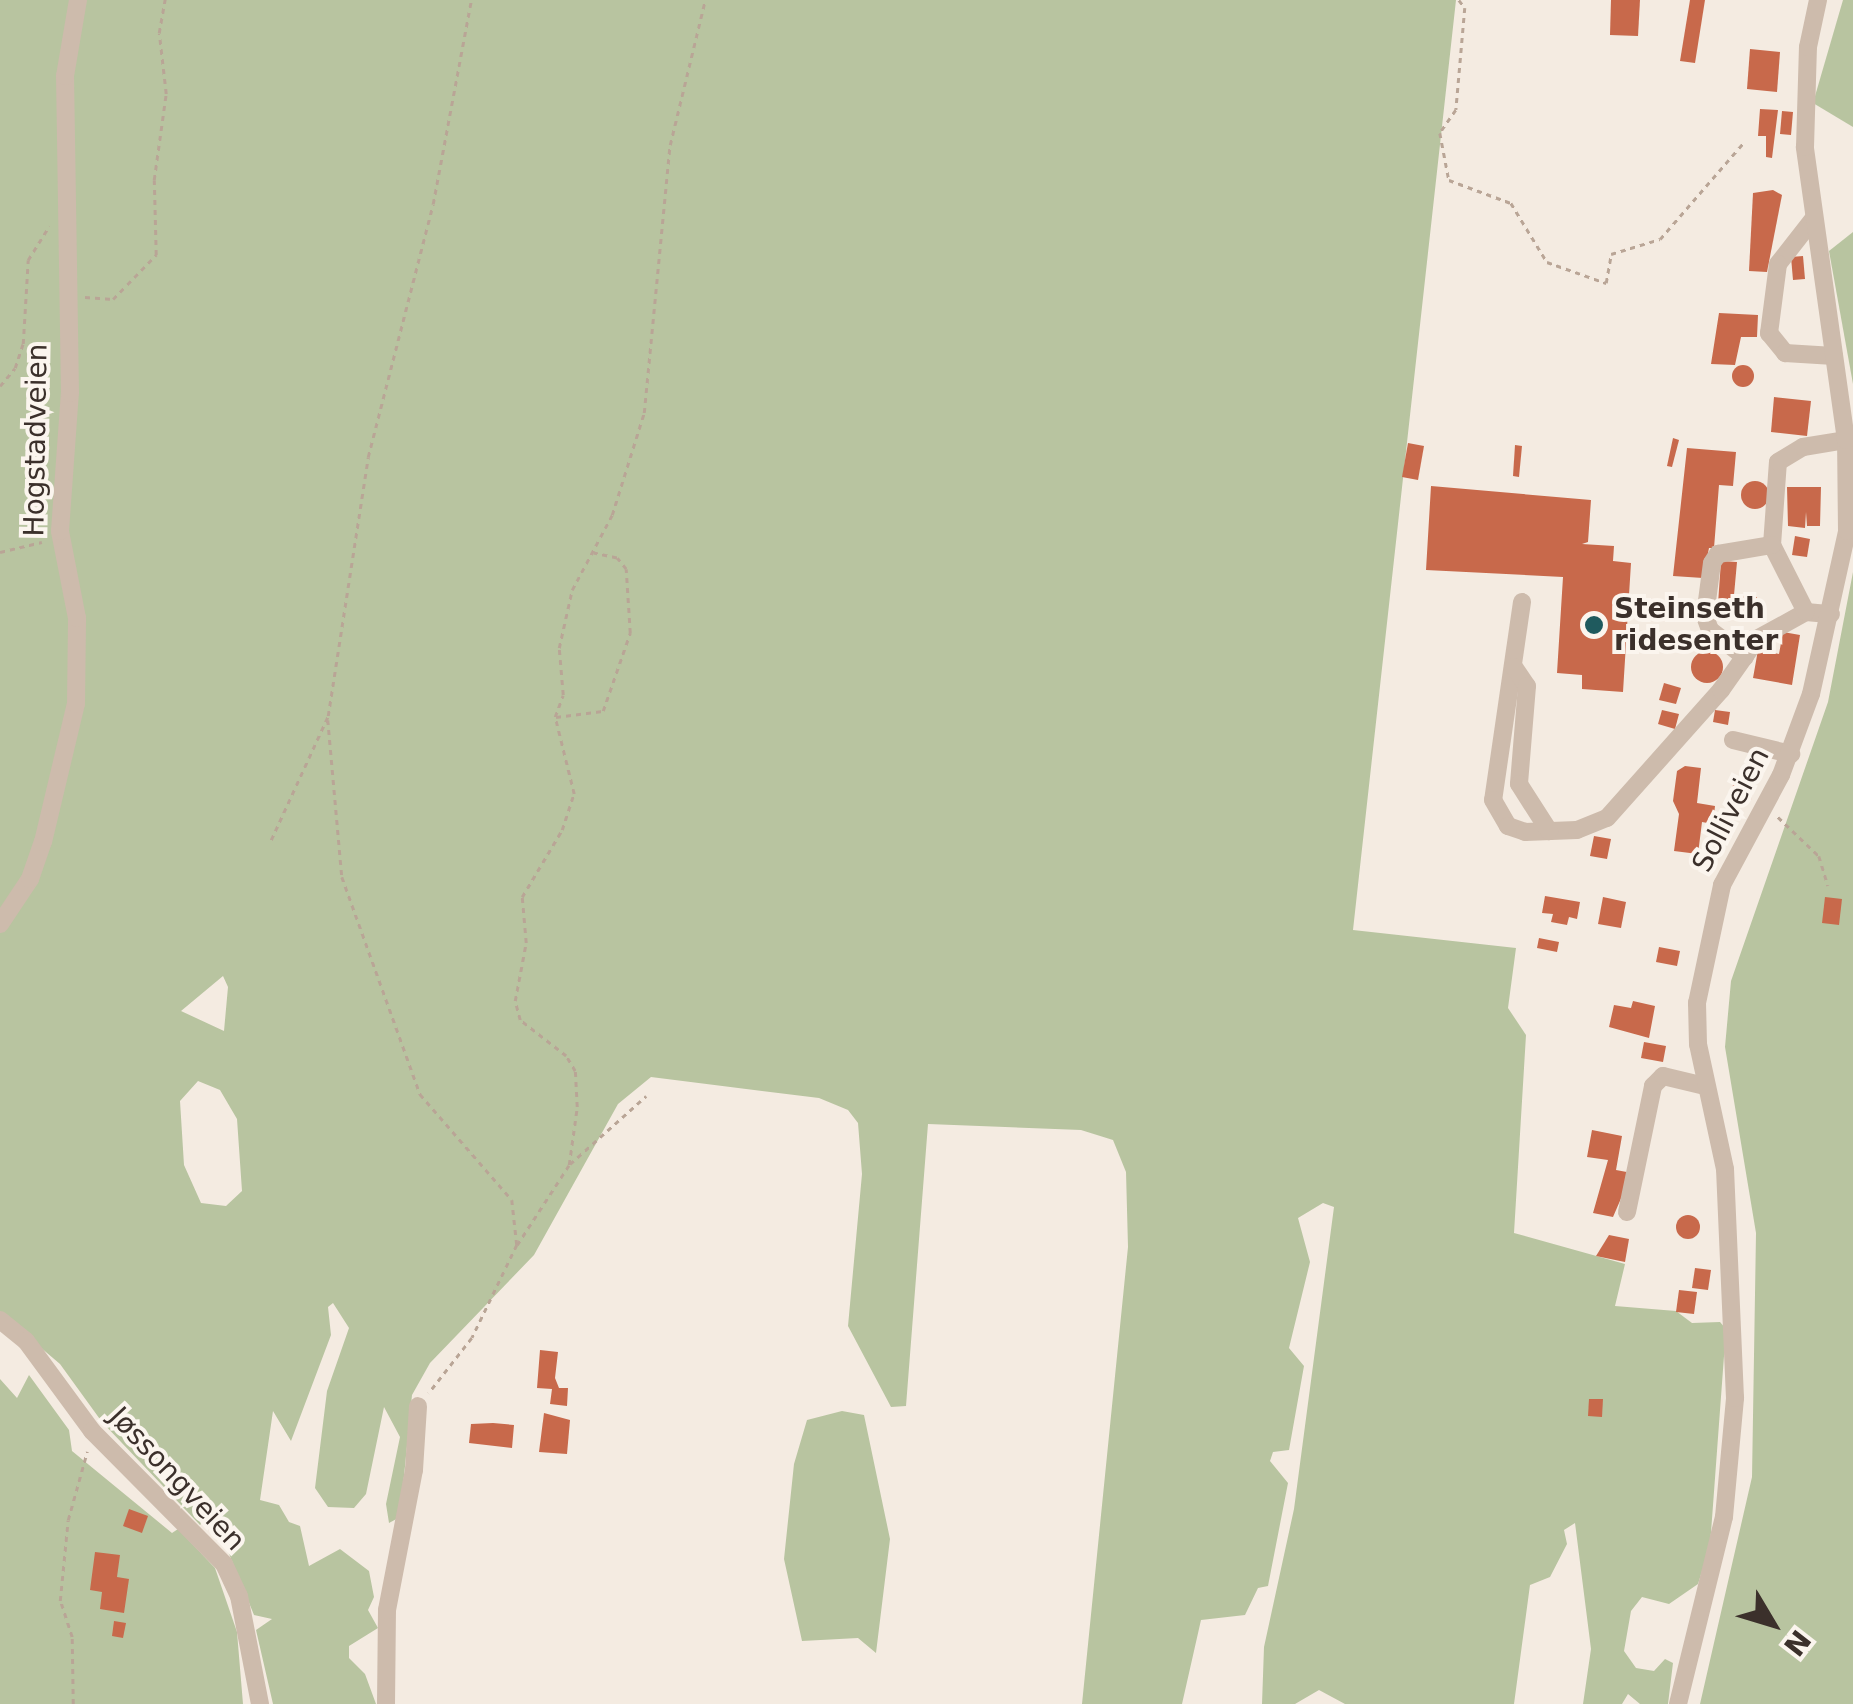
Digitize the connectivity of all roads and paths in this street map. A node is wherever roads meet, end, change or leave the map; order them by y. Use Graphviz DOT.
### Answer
graph roads {
  1 [pos="78,0"];
  2 [pos="165,0"];
  3 [pos="471,0"];
  4 [pos="705,0"];
  5 [pos="1459,0"];
  6 [pos="1818,0"];
  7 [pos="1744,142"];
  8 [pos="64,204"];
  9 [pos="1814,218"];
  10 [pos="64,295"];
  11 [pos="1834,356"];
  12 [pos="0,386"];
  13 [pos="1846,440"];
  14 [pos="60,531"];
  15 [pos="1772,545"];
  16 [pos="0,550"];
  17 [pos="592,552"];
  18 [pos="1522,602"];
  19 [pos="1806,612"];
  20 [pos="1831,614"];
  21 [pos="1744,658"];
  22 [pos="1514,667"];
  23 [pos="328,716"];
  24 [pos="555,717"];
  25 [pos="1733,740"];
  26 [pos="1791,754"];
  27 [pos="1764,805"];
  28 [pos="1549,831"];
  29 [pos="271,840"];
  30 [pos="1828,886"];
  31 [pos="0,924"];
  32 [pos="1705,1086"];
  33 [pos="646,1096"];
  34 [pos="569,1165"];
  35 [pos="1628,1212"];
  36 [pos="517,1245"];
  37 [pos="0,1320"];
  38 [pos="418,1406"];
  39 [pos="92,1431"];
  40 [pos="73,1704"];
  41 [pos="260,1704"];
  42 [pos="386,1704"];
  43 [pos="1678,1704"];
  1 -- 8 [label="street, Hogstadveien"];
  2 -- 10 [label="path"];
  3 -- 23 [label="path"];
  4 -- 17 [label="path"];
  5 -- 7 [label="path"];
  6 -- 9 [label="street, Solliveien"];
  8 -- 10 [label="street, Hogstadveien"];
  8 -- 12 [label="path"];
  9 -- 11 [label="street, Solliveien"];
  9 -- 11 [label="street"];
  10 -- 14 [label="street, Hogstadveien"];
  11 -- 13 [label="street, Solliveien"];
  13 -- 15 [label="street"];
  13 -- 20 [label="street, Solliveien"];
  14 -- 16 [label="path"];
  14 -- 31 [label="street, Hogstadveien"];
  15 -- 19 [label="street"];
  15 -- 21 [label="street"];
  17 -- 24 [label="path"];
  17 -- 24 [label="path"];
  18 -- 22 [label="street"];
  19 -- 20 [label="street"];
  19 -- 21 [label="street"];
  20 -- 26 [label="street, Solliveien"];
  21 -- 28 [label="street"];
  22 -- 28 [label="street"];
  22 -- 28 [label="street"];
  23 -- 29 [label="path"];
  23 -- 36 [label="path"];
  24 -- 34 [label="path"];
  25 -- 26 [label="street"];
  26 -- 27 [label="street, Solliveien"];
  27 -- 30 [label="path"];
  27 -- 32 [label="street, Solliveien"];
  32 -- 35 [label="street"];
  32 -- 43 [label="street, Solliveien"];
  33 -- 34 [label="path"];
  34 -- 36 [label="path"];
  36 -- 38 [label="path"];
  37 -- 39 [label="street, Jøssongveien"];
  38 -- 42 [label="street"];
  39 -- 40 [label="path"];
  39 -- 41 [label="street, Jøssongveien"];
}
